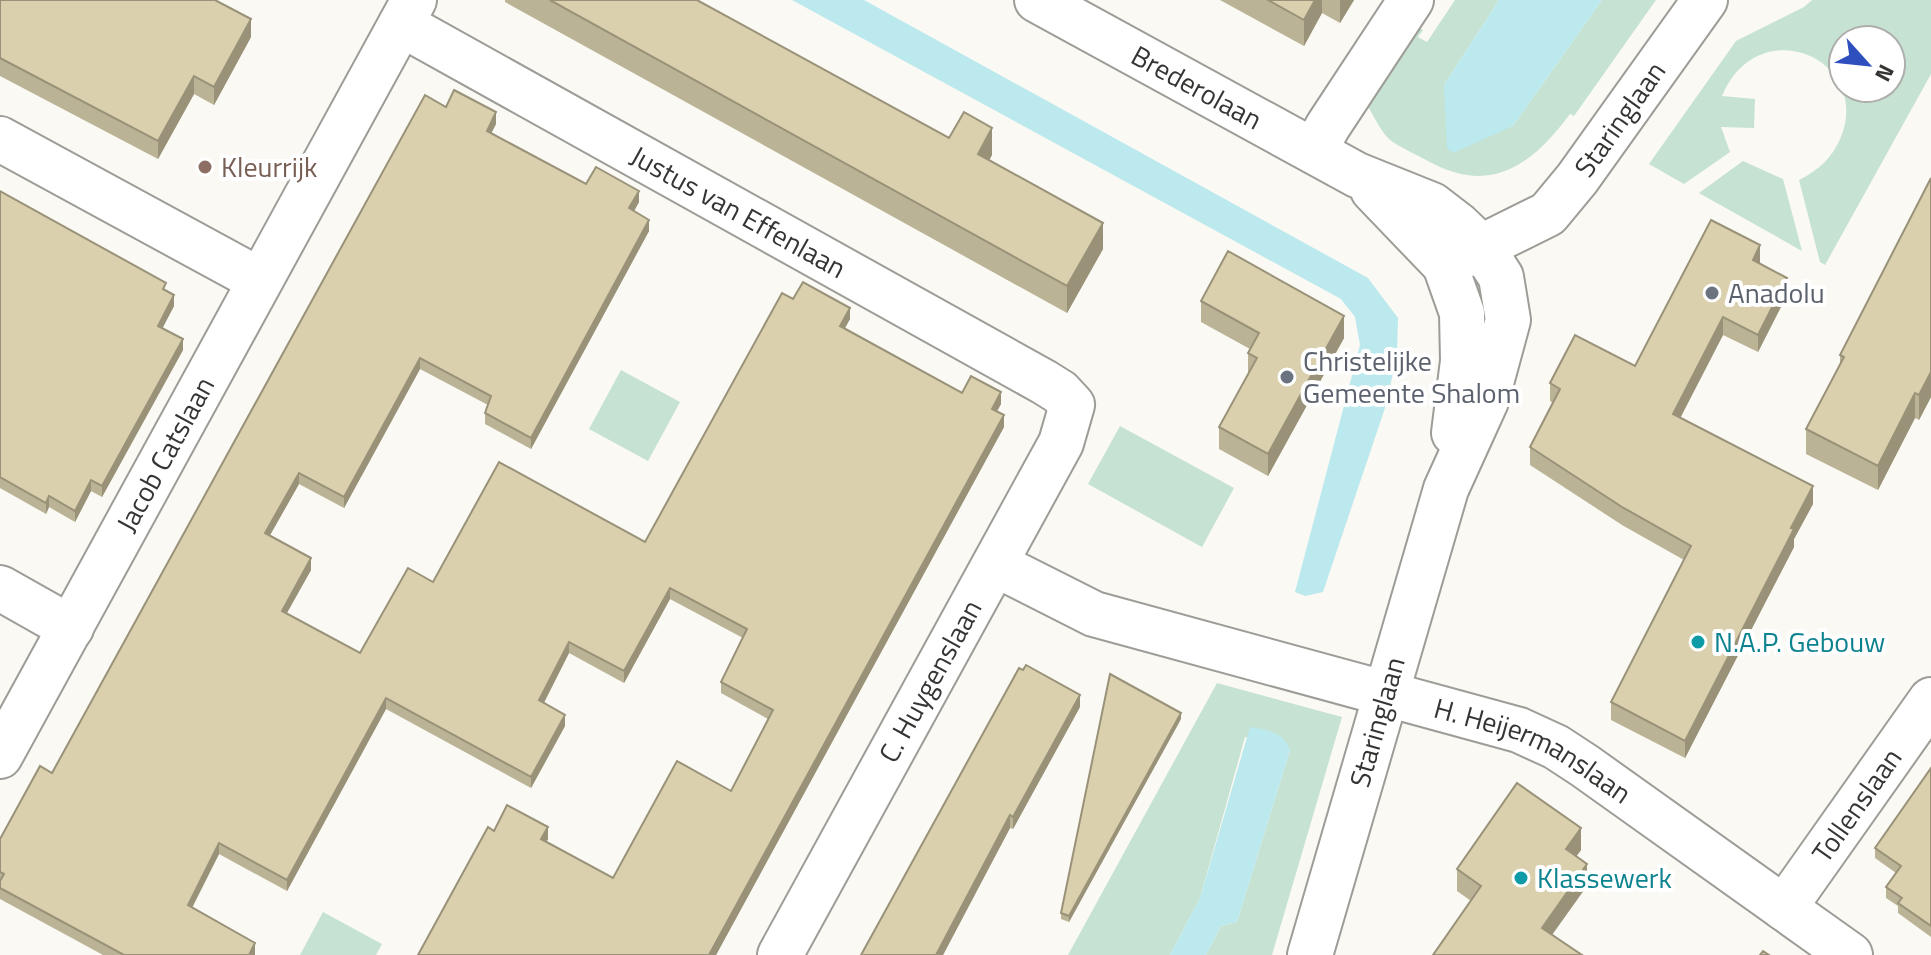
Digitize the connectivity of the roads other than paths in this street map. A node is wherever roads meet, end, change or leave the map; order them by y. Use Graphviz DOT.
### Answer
graph roads {
  1 [pos="1037,0"];
  2 [pos="1411,0"];
  3 [pos="1705,0"];
  4 [pos="407,12"];
  5 [pos="0,139"];
  6 [pos="1314,151"];
  7 [pos="1463,257"];
  8 [pos="259,280"];
  9 [pos="1072,405"];
  10 [pos="995,564"];
  11 [pos="0,588"];
  12 [pos="71,628"];
  13 [pos="1386,693"];
  14 [pos="1931,700"];
  15 [pos="0,756"];
  16 [pos="1784,908"];
  17 [pos="780,955"];
  18 [pos="1310,955"];
  19 [pos="1850,955"];
  1 -- 6 [label="street, Brederolaan"];
  2 -- 6 [label="street"];
  3 -- 7 [label="street, Staringlaan"];
  4 -- 8 [label="street, Jacob Catslaan"];
  4 -- 9 [label="street, Justus van Effenlaan"];
  5 -- 8 [label="street"];
  6 -- 7 [label="street, Brederolaan"];
  7 -- 13 [label="street, Staringlaan"];
  8 -- 12 [label="street, Jacob Catslaan"];
  9 -- 10 [label="street, C. Huygenslaan"];
  10 -- 13 [label="street, H. Heijermanslaan"];
  10 -- 17 [label="street, C. Huygenslaan"];
  11 -- 12 [label="street"];
  12 -- 15 [label="street, Jacob Catslaan"];
  13 -- 16 [label="street, H. Heijermanslaan"];
  13 -- 18 [label="street, Staringlaan"];
  14 -- 16 [label="street, Tollenslaan"];
  16 -- 19 [label="street, H. Heijermanslaan"];
}
